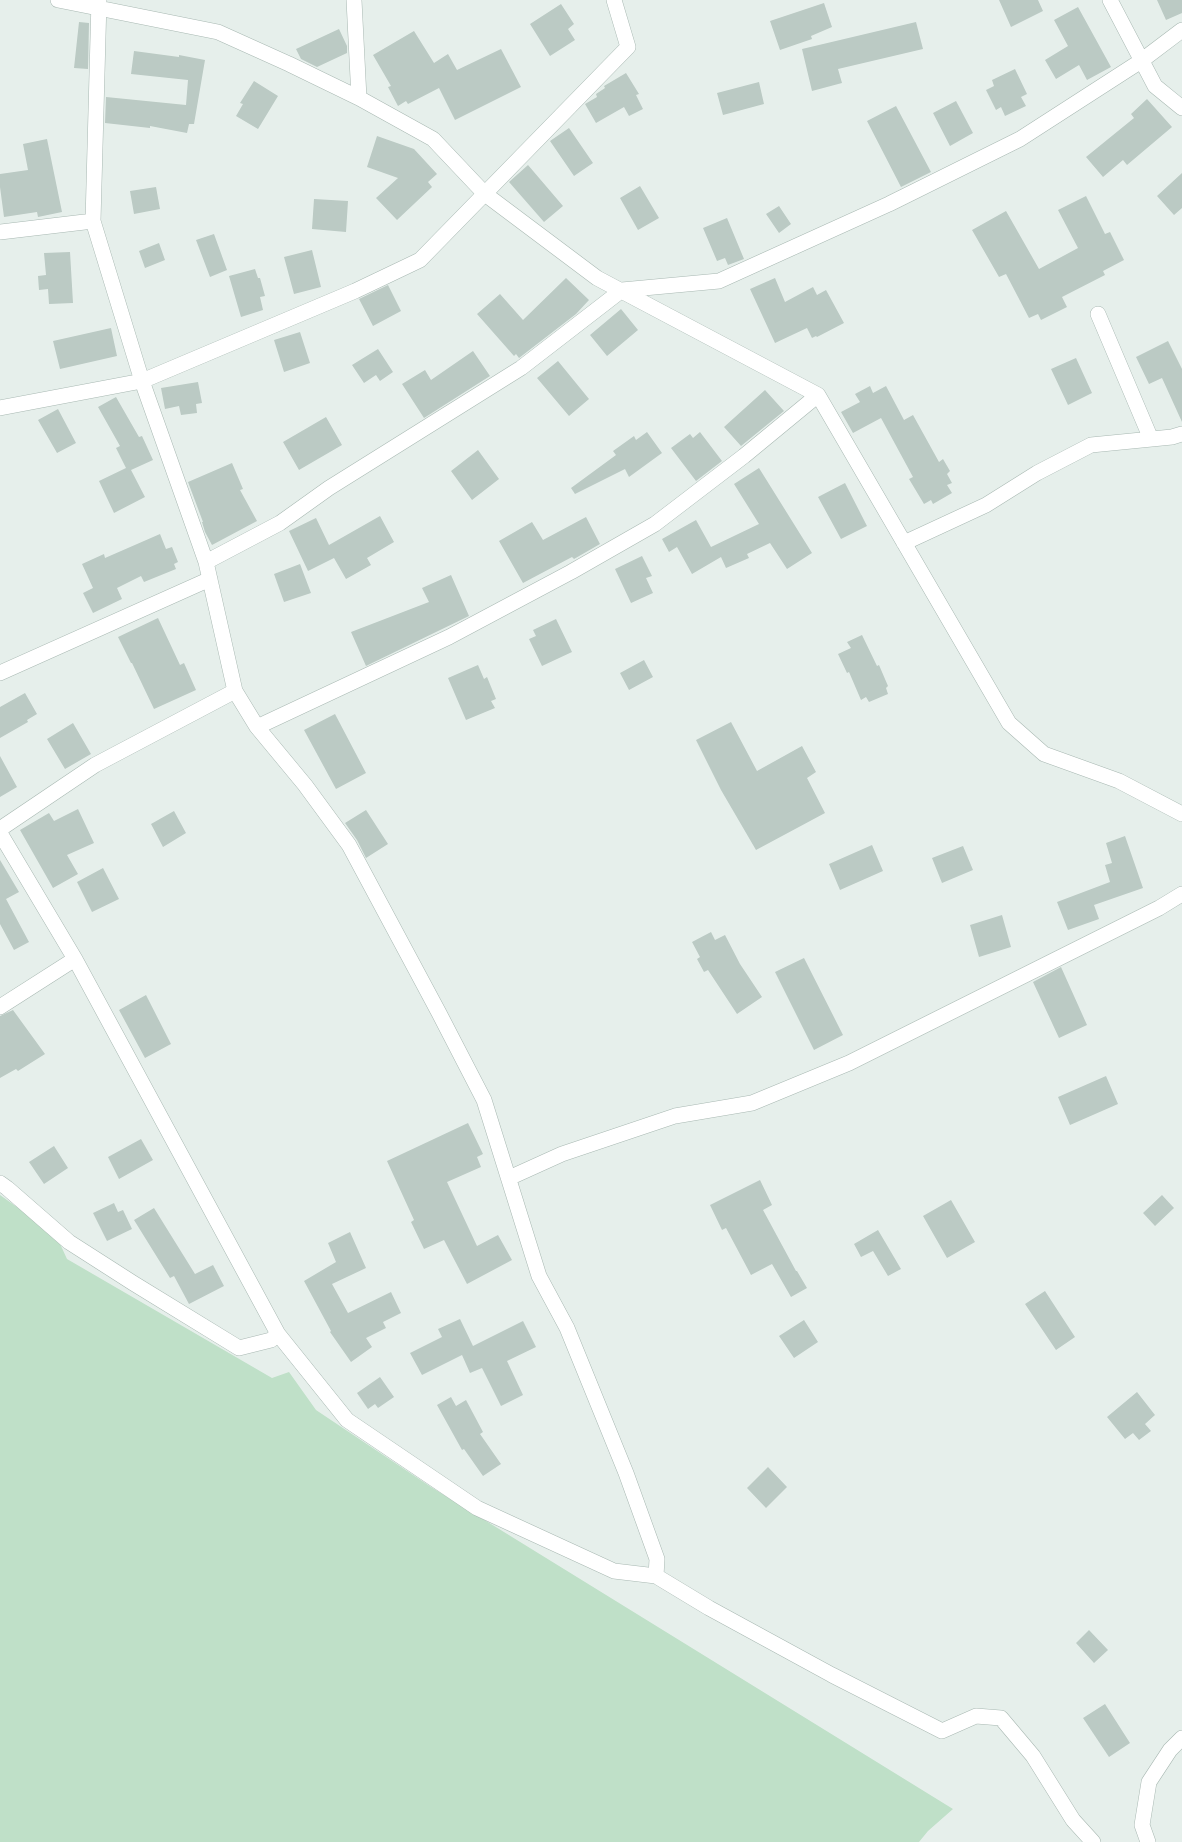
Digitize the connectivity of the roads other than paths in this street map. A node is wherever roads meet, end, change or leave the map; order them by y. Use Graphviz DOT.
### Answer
graph roads {
  1 [pos="58,0"];
  2 [pos="354,0"];
  3 [pos="1110,0"];
  4 [pos="619,2"];
  5 [pos="100,5"];
  6 [pos="1182,30"];
  7 [pos="1141,61"];
  8 [pos="359,98"];
  9 [pos="1182,108"];
  10 [pos="484,194"];
  11 [pos="93,221"];
  12 [pos="0,232"];
  13 [pos="622,290"];
  14 [pos="1098,314"];
  15 [pos="142,381"];
  16 [pos="818,395"];
  17 [pos="0,408"];
  18 [pos="1182,434"];
  19 [pos="1151,439"];
  20 [pos="904,543"];
  21 [pos="206,562"];
  22 [pos="210,578"];
  23 [pos="0,673"];
  24 [pos="235,691"];
  25 [pos="257,727"];
  26 [pos="1182,814"];
  27 [pos="0,828"];
  28 [pos="0,833"];
  29 [pos="1182,894"];
  30 [pos="75,959"];
  31 [pos="0,1007"];
  32 [pos="509,1178"];
  33 [pos="0,1183"];
  34 [pos="278,1334"];
  35 [pos="656,1576"];
  36 [pos="1182,1738"];
  37 [pos="1093,1842"];
  38 [pos="1148,1842"];
  1 -- 5 [label="street"];
  2 -- 8 [label="street"];
  3 -- 7 [label="street"];
  4 -- 10 [label="street"];
  5 -- 8 [label="street"];
  5 -- 11 [label="street"];
  6 -- 7 [label="street"];
  7 -- 9 [label="street"];
  7 -- 13 [label="street"];
  8 -- 10 [label="street"];
  10 -- 13 [label="street"];
  10 -- 15 [label="street"];
  11 -- 12 [label="street"];
  11 -- 15 [label="street"];
  13 -- 16 [label="street"];
  13 -- 21 [label="street"];
  14 -- 19 [label="street"];
  15 -- 17 [label="street"];
  15 -- 21 [label="street"];
  16 -- 20 [label="street"];
  16 -- 25 [label="street"];
  18 -- 19 [label="street"];
  19 -- 20 [label="street"];
  20 -- 26 [label="street"];
  21 -- 22 [label="street"];
  22 -- 23 [label="street"];
  22 -- 24 [label="street"];
  24 -- 25 [label="street"];
  24 -- 27 [label="street"];
  25 -- 32 [label="street"];
  28 -- 30 [label="street"];
  29 -- 32 [label="street"];
  30 -- 31 [label="street"];
  30 -- 34 [label="street"];
  32 -- 35 [label="street"];
  33 -- 34 [label="street"];
  34 -- 35 [label="street"];
  35 -- 37 [label="street"];
  36 -- 38 [label="street"];
}
